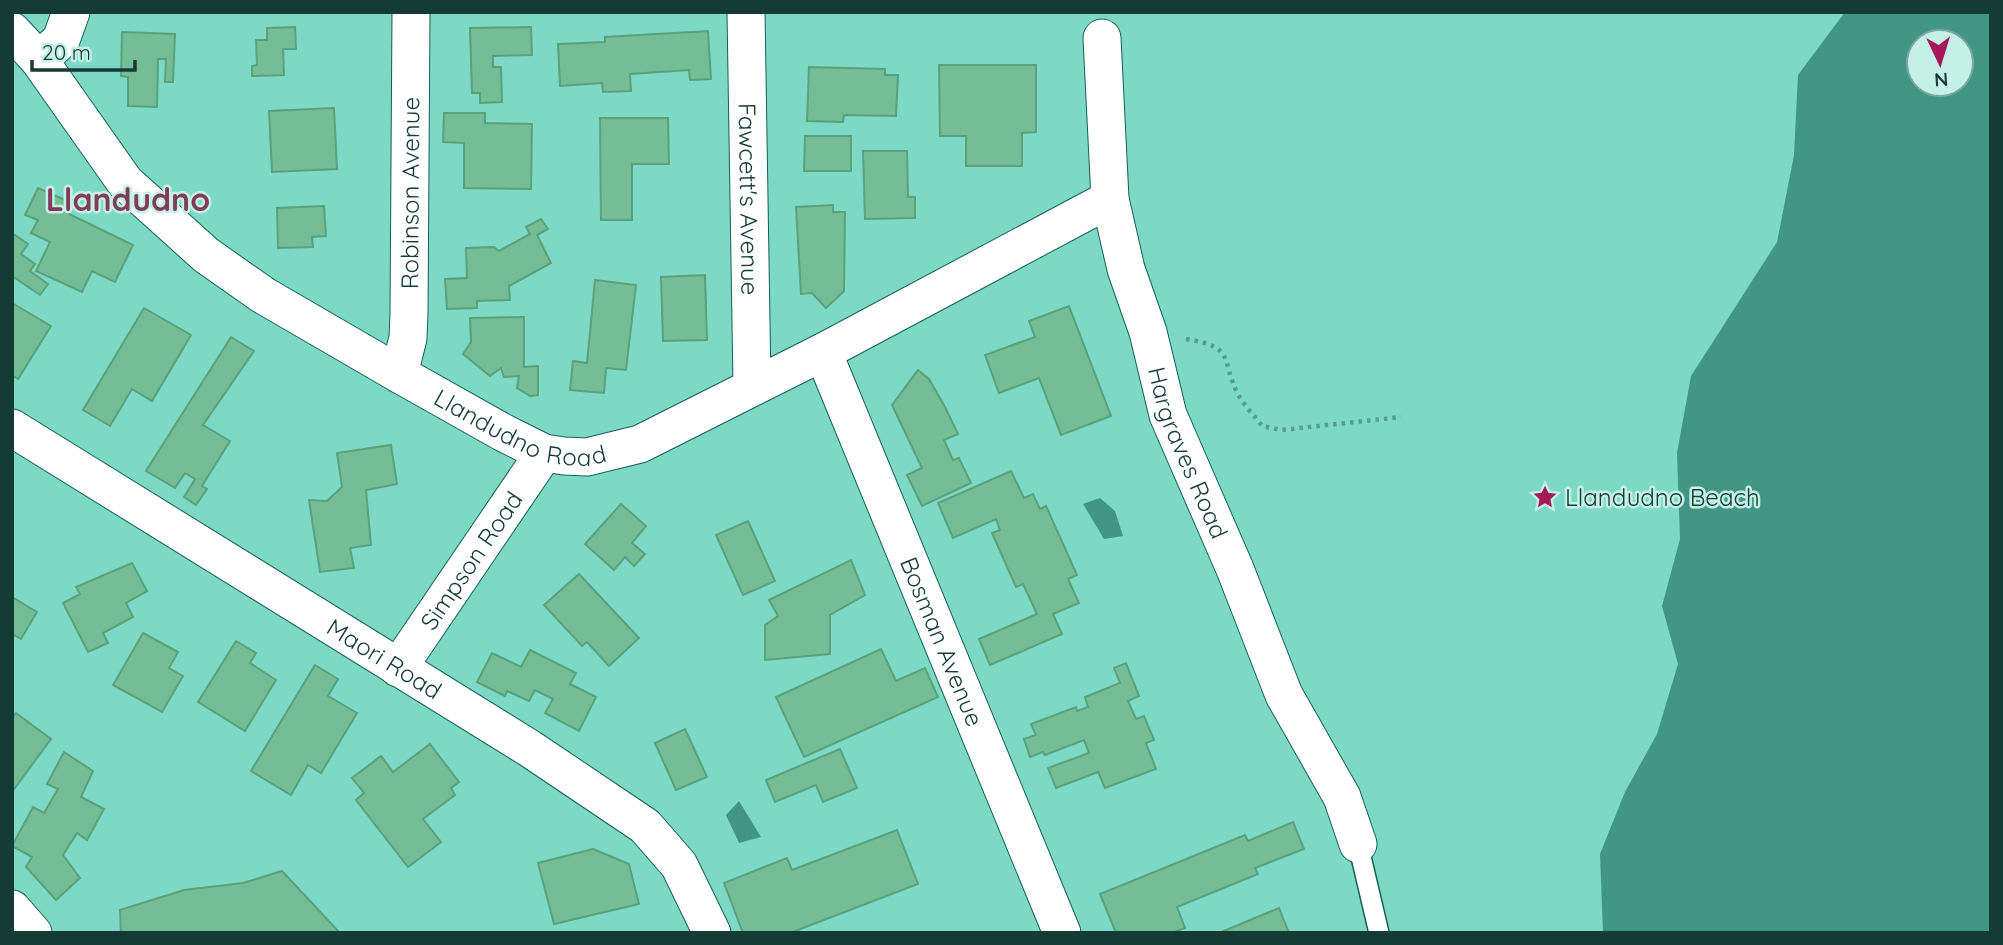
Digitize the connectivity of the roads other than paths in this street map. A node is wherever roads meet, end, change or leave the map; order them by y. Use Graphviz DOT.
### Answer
graph roads {
  1 [pos="71,12"];
  2 [pos="411,12"];
  3 [pos="746,12"];
  4 [pos="12,31"];
  5 [pos="1102,38"];
  6 [pos="39,60"];
  7 [pos="1110,199"];
  8 [pos="823,352"];
  9 [pos="399,374"];
  10 [pos="752,385"];
  11 [pos="12,428"];
  12 [pos="544,453"];
  13 [pos="398,668"];
  14 [pos="1358,844"];
  15 [pos="12,909"];
  16 [pos="33,933"];
  17 [pos="712,933"];
  18 [pos="1062,933"];
  19 [pos="1379,933"];
  1 -- 6 [label="street"];
  2 -- 9 [label="street, Robinson Avenue"];
  3 -- 10 [label="street, Fawcett's Avenue"];
  4 -- 6 [label="street, Llandudno Road"];
  5 -- 7 [label="street, Hargraves Road"];
  6 -- 9 [label="street, Llandudno Road"];
  7 -- 8 [label="street, Llandudno Road"];
  7 -- 14 [label="street, Hargraves Road"];
  8 -- 10 [label="street, Llandudno Road"];
  8 -- 18 [label="street, Bosman Avenue"];
  9 -- 12 [label="street, Llandudno Road"];
  10 -- 12 [label="street, Llandudno Road"];
  11 -- 13 [label="street, Maori Road"];
  12 -- 13 [label="street, Simpson Road"];
  13 -- 17 [label="street, Maori Road"];
  14 -- 19 [label="lane"];
  15 -- 16 [label="street"];
}
